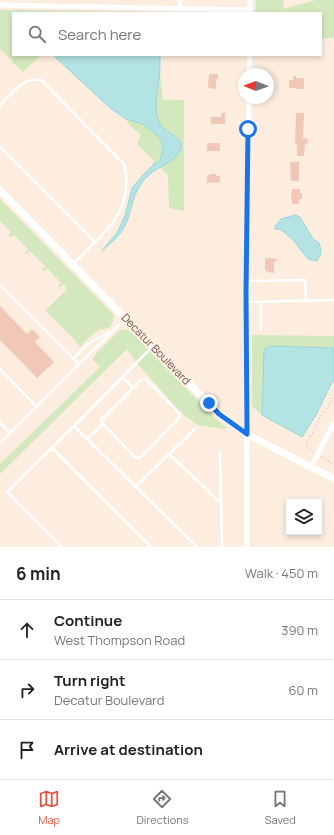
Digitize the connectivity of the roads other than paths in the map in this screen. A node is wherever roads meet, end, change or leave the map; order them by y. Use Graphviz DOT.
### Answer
graph roads {
  1 [pos="180,0"];
  2 [pos="250,0"];
  3 [pos="0,5"];
  4 [pos="180,9"];
  5 [pos="250,11"];
  6 [pos="250,56"];
  7 [pos="249,68"];
  8 [pos="249,104"];
  9 [pos="0,105"];
  10 [pos="0,147"];
  11 [pos="0,190"];
  12 [pos="95,242"];
  13 [pos="73,264"];
  14 [pos="247,281"];
  15 [pos="0,285"];
  16 [pos="334,300"];
  17 [pos="306,301"];
  18 [pos="246,302"];
  19 [pos="261,302"];
  20 [pos="126,318"];
  21 [pos="115,329"];
  22 [pos="261,330"];
  23 [pos="153,346"];
  24 [pos="74,358"];
  25 [pos="80,364"];
  26 [pos="0,369"];
  27 [pos="122,377"];
  28 [pos="133,388"];
  29 [pos="37,407"];
  30 [pos="0,423"];
  31 [pos="334,423"];
  32 [pos="103,424"];
  33 [pos="74,426"];
  34 [pos="195,429"];
  35 [pos="10,433"];
  36 [pos="247,434"];
  37 [pos="87,439"];
  38 [pos="0,443"];
  39 [pos="52,448"];
  40 [pos="220,452"];
  41 [pos="169,454"];
  42 [pos="311,467"];
  43 [pos="334,479"];
  44 [pos="135,487"];
  45 [pos="221,503"];
  46 [pos="62,547"];
  47 [pos="150,547"];
  48 [pos="197,547"];
  49 [pos="222,547"];
  50 [pos="246,547"];
  1 -- 4 [label="street"];
  2 -- 5 [label="street"];
  3 -- 4 [label="street"];
  4 -- 5 [label="street"];
  6 -- 7 [label="street"];
  8 -- 14 [label="street"];
  9 -- 12 [label="lane"];
  10 -- 12 [label="lane"];
  11 -- 13 [label="street, Decatur Boulevard"];
  12 -- 13 [label="lane"];
  13 -- 20 [label="street, Decatur Boulevard"];
  14 -- 17 [label="lane"];
  14 -- 18 [label="street"];
  15 -- 24 [label="lane"];
  16 -- 17 [label="lane"];
  17 -- 19 [label="lane"];
  18 -- 19 [label="lane"];
  18 -- 36 [label="street"];
  19 -- 22 [label="lane"];
  20 -- 21 [label="lane"];
  20 -- 23 [label="street, Decatur Boulevard"];
  21 -- 24 [label="lane"];
  21 -- 25 [label="lane"];
  23 -- 27 [label="lane"];
  23 -- 36 [label="street, Decatur Boulevard"];
  24 -- 25 [label="lane"];
  25 -- 29 [label="lane"];
  26 -- 29 [label="lane"];
  27 -- 28 [label="lane"];
  27 -- 33 [label="lane"];
  28 -- 32 [label="lane"];
  28 -- 32 [label="lane"];
  29 -- 35 [label="lane"];
  30 -- 35 [label="lane"];
  31 -- 42 [label="street"];
  32 -- 37 [label="lane"];
  33 -- 37 [label="lane"];
  33 -- 39 [label="lane"];
  34 -- 41 [label="lane"];
  35 -- 38 [label="lane"];
  36 -- 42 [label="street, Decatur Boulevard"];
  36 -- 50 [label="street"];
  37 -- 44 [label="lane"];
  39 -- 46 [label="lane"];
  39 -- 47 [label="lane"];
  40 -- 45 [label="lane"];
  41 -- 44 [label="lane"];
  41 -- 45 [label="lane"];
  42 -- 43 [label="street, Decatur Boulevard"];
  44 -- 48 [label="lane"];
  45 -- 49 [label="lane"];
}
